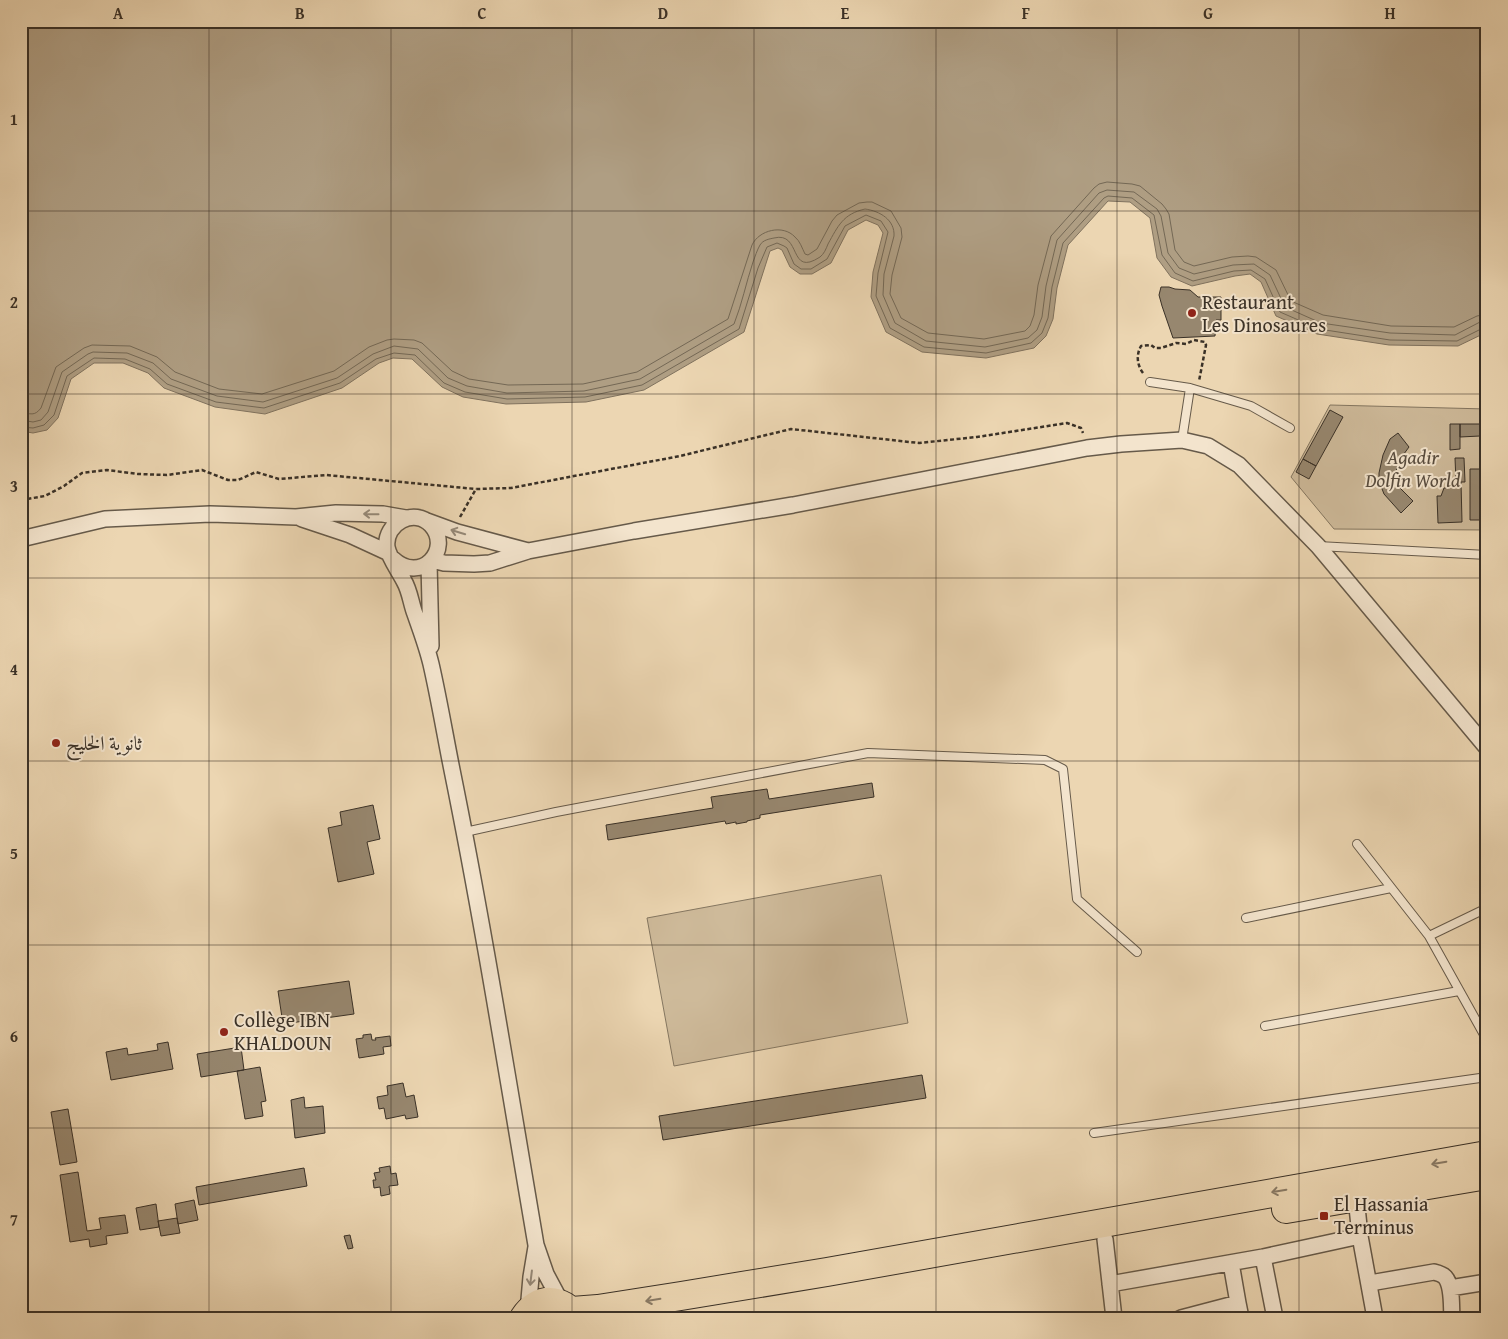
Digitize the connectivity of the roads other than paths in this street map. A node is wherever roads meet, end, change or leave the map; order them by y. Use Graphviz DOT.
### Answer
graph roads {
  1 [pos="1150,382"];
  2 [pos="1194,389"];
  3 [pos="1290,428"];
  4 [pos="1182,440"];
  5 [pos="296,517"];
  6 [pos="406,518"];
  7 [pos="427,521"];
  8 [pos="21,539"];
  9 [pos="1318,546"];
  10 [pos="528,551"];
  11 [pos="1487,555"];
  12 [pos="391,556"];
  13 [pos="430,561"];
  14 [pos="431,663"];
  15 [pos="1487,748"];
  16 [pos="465,832"];
  17 [pos="1357,844"];
  18 [pos="1391,888"];
  19 [pos="1487,908"];
  20 [pos="1246,918"];
  21 [pos="1429,936"];
  22 [pos="1137,952"];
  23 [pos="1459,991"];
  24 [pos="1265,1026"];
  25 [pos="1487,1040"];
  26 [pos="1487,1076"];
  27 [pos="1094,1132"];
  28 [pos="1487,1155"];
  29 [pos="1487,1175"];
  30 [pos="1356,1197"];
  31 [pos="1360,1236"];
  32 [pos="1105,1239"];
  33 [pos="536,1245"];
  34 [pos="1263,1257"];
  35 [pos="1231,1263"];
  36 [pos="1487,1282"];
  37 [pos="1370,1283"];
  38 [pos="1110,1284"];
  39 [pos="1450,1288"];
  40 [pos="1239,1310"];
  41 [pos="570,1311"];
  42 [pos="526,1314"];
  43 [pos="664,1318"];
  44 [pos="1114,1318"];
  45 [pos="1181,1318"];
  46 [pos="1275,1318"];
  47 [pos="1375,1318"];
  48 [pos="1452,1318"];
  1 -- 2 [label="lane"];
  2 -- 3 [label="lane"];
  2 -- 4 [label="lane"];
  4 -- 9 [label="street"];
  4 -- 10 [label="street"];
  6 -- 5 [label="street, one-way"];
  5 -- 8 [label="street"];
  5 -- 12 [label="street"];
  6 -- 7 [label="street"];
  6 -- 12 [label="street"];
  10 -- 7 [label="street, one-way"];
  7 -- 13 [label="street"];
  9 -- 11 [label="lane"];
  9 -- 15 [label="street"];
  10 -- 13 [label="street"];
  12 -- 13 [label="street"];
  12 -- 14 [label="street"];
  13 -- 14 [label="street"];
  14 -- 16 [label="street"];
  16 -- 22 [label="lane"];
  16 -- 33 [label="street"];
  17 -- 18 [label="lane"];
  18 -- 20 [label="lane"];
  18 -- 21 [label="lane"];
  19 -- 21 [label="lane"];
  21 -- 23 [label="lane"];
  23 -- 24 [label="lane"];
  23 -- 25 [label="lane"];
  26 -- 27 [label="lane"];
  28 -- 41 [label="highway, one-way"];
  29 -- 30 [label="highway"];
  30 -- 31 [label="street"];
  30 -- 32 [label="highway"];
  31 -- 34 [label="street"];
  31 -- 37 [label="street"];
  32 -- 38 [label="street"];
  32 -- 43 [label="highway"];
  33 -- 41 [label="street"];
  33 -- 42 [label="street, one-way"];
  34 -- 35 [label="street"];
  34 -- 46 [label="street"];
  35 -- 38 [label="street"];
  35 -- 40 [label="street"];
  36 -- 39 [label="street"];
  37 -- 39 [label="street"];
  37 -- 47 [label="street"];
  38 -- 44 [label="street"];
  39 -- 48 [label="street"];
  40 -- 45 [label="street"];
  41 -- 42 [label="highway"];
}
